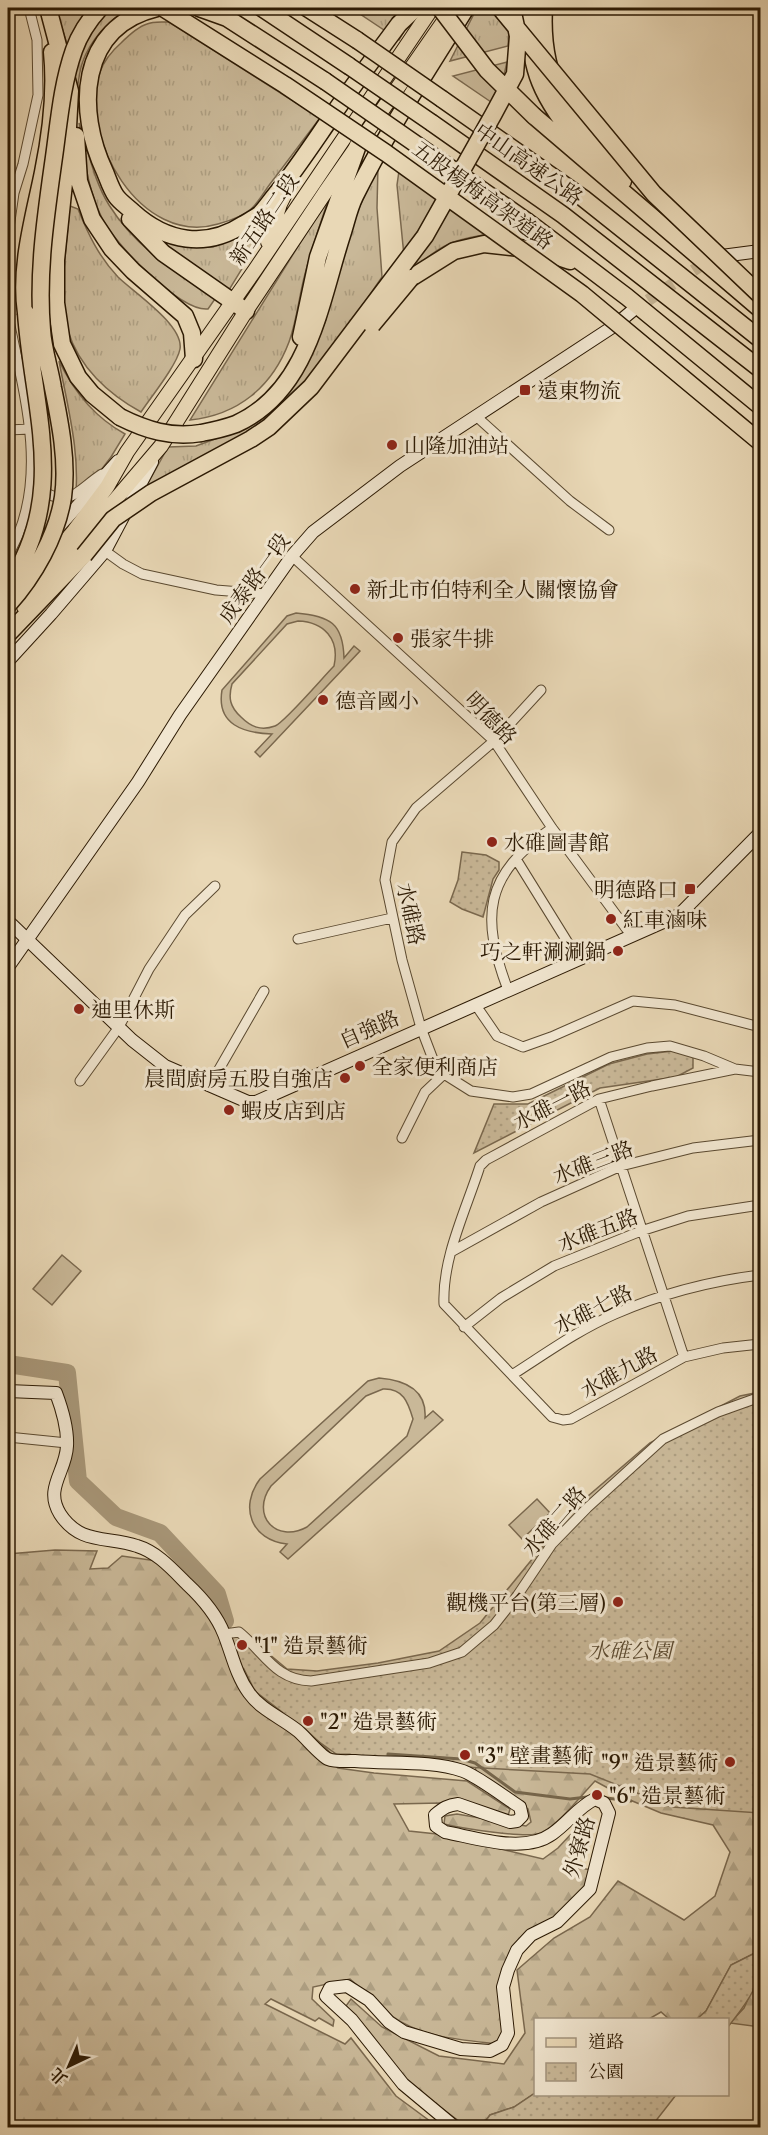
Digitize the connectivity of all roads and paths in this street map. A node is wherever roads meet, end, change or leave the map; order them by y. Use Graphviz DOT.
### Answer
graph roads {
  1 [pos="29,8"];
  2 [pos="42,8"];
  3 [pos="48,8"];
  4 [pos="100,8"];
  5 [pos="157,8"];
  6 [pos="163,8"];
  7 [pos="199,8"];
  8 [pos="262,8"];
  9 [pos="308,8"];
  10 [pos="319,8"];
  11 [pos="416,8"];
  12 [pos="432,8"];
  13 [pos="440,8"];
  14 [pos="453,8"];
  15 [pos="466,8"];
  16 [pos="500,8"];
  17 [pos="512,8"];
  18 [pos="530,8"];
  19 [pos="544,8"];
  20 [pos="357,40"];
  21 [pos="70,91"];
  22 [pos="358,145"];
  23 [pos="300,163"];
  24 [pos="11,191"];
  25 [pos="116,197"];
  26 [pos="8,234"];
  27 [pos="675,236"];
  28 [pos="760,251"];
  29 [pos="263,256"];
  30 [pos="712,258"];
  31 [pos="760,296"];
  32 [pos="629,304"];
  33 [pos="240,306"];
  34 [pos="760,309"];
  35 [pos="8,316"];
  36 [pos="614,326"];
  37 [pos="760,339"];
  38 [pos="194,359"];
  39 [pos="760,369"];
  40 [pos="760,406"];
  41 [pos="248,417"];
  42 [pos="477,417"];
  43 [pos="30,429"];
  44 [pos="8,430"];
  45 [pos="760,442"];
  46 [pos="161,446"];
  47 [pos="127,452"];
  48 [pos="760,452"];
  49 [pos="111,468"];
  50 [pos="31,478"];
  51 [pos="609,530"];
  52 [pos="105,551"];
  53 [pos="84,555"];
  54 [pos="8,556"];
  55 [pos="291,556"];
  56 [pos="8,580"];
  57 [pos="8,586"];
  58 [pos="265,594"];
  59 [pos="8,606"];
  60 [pos="8,623"];
  61 [pos="8,634"];
  62 [pos="8,661"];
  63 [pos="541,690"];
  64 [pos="494,741"];
  65 [pos="552,828"];
  66 [pos="760,832"];
  67 [pos="516,859"];
  68 [pos="215,886"];
  69 [pos="392,918"];
  70 [pos="8,921"];
  71 [pos="631,935"];
  72 [pos="298,939"];
  73 [pos="27,940"];
  74 [pos="578,959"];
  75 [pos="8,967"];
  76 [pos="508,990"];
  77 [pos="264,991"];
  78 [pos="475,1004"];
  79 [pos="119,1027"];
  80 [pos="760,1027"];
  81 [pos="421,1028"];
  82 [pos="735,1069"];
  83 [pos="760,1072"];
  84 [pos="444,1074"];
  85 [pos="80,1081"];
  86 [pos="210,1085"];
  87 [pos="599,1099"];
  88 [pos="402,1138"];
  89 [pos="760,1140"];
  90 [pos="621,1166"];
  91 [pos="760,1205"];
  92 [pos="641,1231"];
  93 [pos="451,1252"];
  94 [pos="760,1275"];
  95 [pos="665,1296"];
  96 [pos="464,1327"];
  97 [pos="760,1344"];
  98 [pos="684,1357"];
  99 [pos="512,1375"];
  100 [pos="8,1391"];
  101 [pos="760,1397"];
  102 [pos="8,1437"];
  103 [pos="68,1443"];
  104 [pos="224,1634"];
  105 [pos="456,2127"];
  1 -- 24 [label="street"];
  2 -- 57 [label="highway, bridge"];
  3 -- 21 [label="highway"];
  4 -- 59 [label="highway, bridge"];
  5 -- 25 [label="highway"];
  6 -- 45 [label="highway, 五股楊梅高架道路, bridge"];
  7 -- 32 [label="highway, bridge"];
  8 -- 39 [label="highway, 中山高速公路, bridge"];
  9 -- 20 [label="highway, 中山高速公路"];
  10 -- 20 [label="highway"];
  11 -- 23 [label="highway"];
  12 -- 29 [label="main road, 新五路二段"];
  13 -- 27 [label="highway, bridge"];
  14 -- 22 [label="main road, 新五路二段"];
  15 -- 41 [label="highway"];
  16 -- 31 [label="highway, bridge"];
  17 -- 53 [label="highway, bridge"];
  18 -- 27 [label="highway"];
  19 -- 27 [label="highway"];
  20 -- 37 [label="highway, 中山高速公路, bridge"];
  21 -- 38 [label="highway"];
  21 -- 41 [label="highway, bridge"];
  22 -- 33 [label="main road, 新五路二段"];
  22 -- 41 [label="highway"];
  23 -- 25 [label="highway"];
  23 -- 29 [label="main road"];
  24 -- 26 [label="street"];
  25 -- 33 [label="highway"];
  27 -- 34 [label="highway"];
  28 -- 30 [label="street"];
  29 -- 33 [label="main road, 新五路二段"];
  32 -- 36 [label="street, 成泰路一段"];
  32 -- 40 [label="highway"];
  32 -- 53 [label="highway, bridge"];
  33 -- 38 [label="main road, 新五路二段"];
  33 -- 46 [label="main road, 新五路二段"];
  35 -- 43 [label="street"];
  36 -- 42 [label="street, 成泰路一段"];
  36 -- 48 [label="street"];
  38 -- 47 [label="main road, 新五路二段"];
  42 -- 51 [label="street"];
  42 -- 55 [label="street, 成泰路一段"];
  43 -- 44 [label="street"];
  43 -- 50 [label="street"];
  46 -- 52 [label="street, 新五路二段"];
  46 -- 60 [label="main road, 新五路二段"];
  47 -- 49 [label="street, 新五路二段"];
  47 -- 59 [label="main road, 新五路二段"];
  49 -- 50 [label="street"];
  49 -- 56 [label="street, 新五路二段"];
  50 -- 54 [label="street"];
  52 -- 58 [label="street"];
  52 -- 62 [label="street, 新五路二段"];
  53 -- 61 [label="highway"];
  55 -- 58 [label="street, 成泰路一段"];
  55 -- 64 [label="street, 明德路"];
  58 -- 73 [label="street, 成泰路一段"];
  63 -- 64 [label="street, 水碓路"];
  64 -- 65 [label="street, 明德路"];
  64 -- 69 [label="street, 水碓路"];
  65 -- 67 [label="street"];
  65 -- 71 [label="street, 明德路"];
  66 -- 71 [label="street, 自強路"];
  67 -- 74 [label="street"];
  67 -- 76 [label="street"];
  68 -- 79 [label="street"];
  69 -- 72 [label="street"];
  69 -- 81 [label="street, 水碓路"];
  70 -- 73 [label="street, 自強路"];
  71 -- 74 [label="street, 自強路"];
  73 -- 75 [label="street, 成泰路一段"];
  73 -- 79 [label="street, 自強路"];
  74 -- 76 [label="street, 自強路"];
  76 -- 78 [label="street, 自強路"];
  77 -- 86 [label="street"];
  78 -- 80 [label="street"];
  78 -- 81 [label="street, 自強路"];
  79 -- 85 [label="street"];
  79 -- 86 [label="street, 自強路"];
  81 -- 84 [label="street, 水碓一路"];
  81 -- 86 [label="street, 自強路"];
  82 -- 83 [label="street, 水碓一路"];
  82 -- 84 [label="street, 水碓一路"];
  82 -- 87 [label="street, 水碓一路"];
  84 -- 88 [label="street"];
  87 -- 90 [label="street"];
  87 -- 93 [label="street, 水碓一路"];
  89 -- 90 [label="street, 水碓三路"];
  90 -- 92 [label="street"];
  90 -- 93 [label="street, 水碓三路"];
  91 -- 92 [label="street, 水碓五路"];
  92 -- 95 [label="street"];
  92 -- 96 [label="street, 水碓五路"];
  93 -- 96 [label="street, 水碓一路"];
  94 -- 95 [label="street, 水碓七路"];
  95 -- 98 [label="street"];
  95 -- 99 [label="street, 水碓七路"];
  96 -- 99 [label="street"];
  97 -- 98 [label="street, 水碓九路"];
  98 -- 99 [label="street, 水碓九路"];
  100 -- 103 [label="street"];
  101 -- 104 [label="street, 水碓二路"];
  102 -- 103 [label="street"];
  103 -- 104 [label="street"];
  104 -- 105 [label="street, 外寮路"];
}
